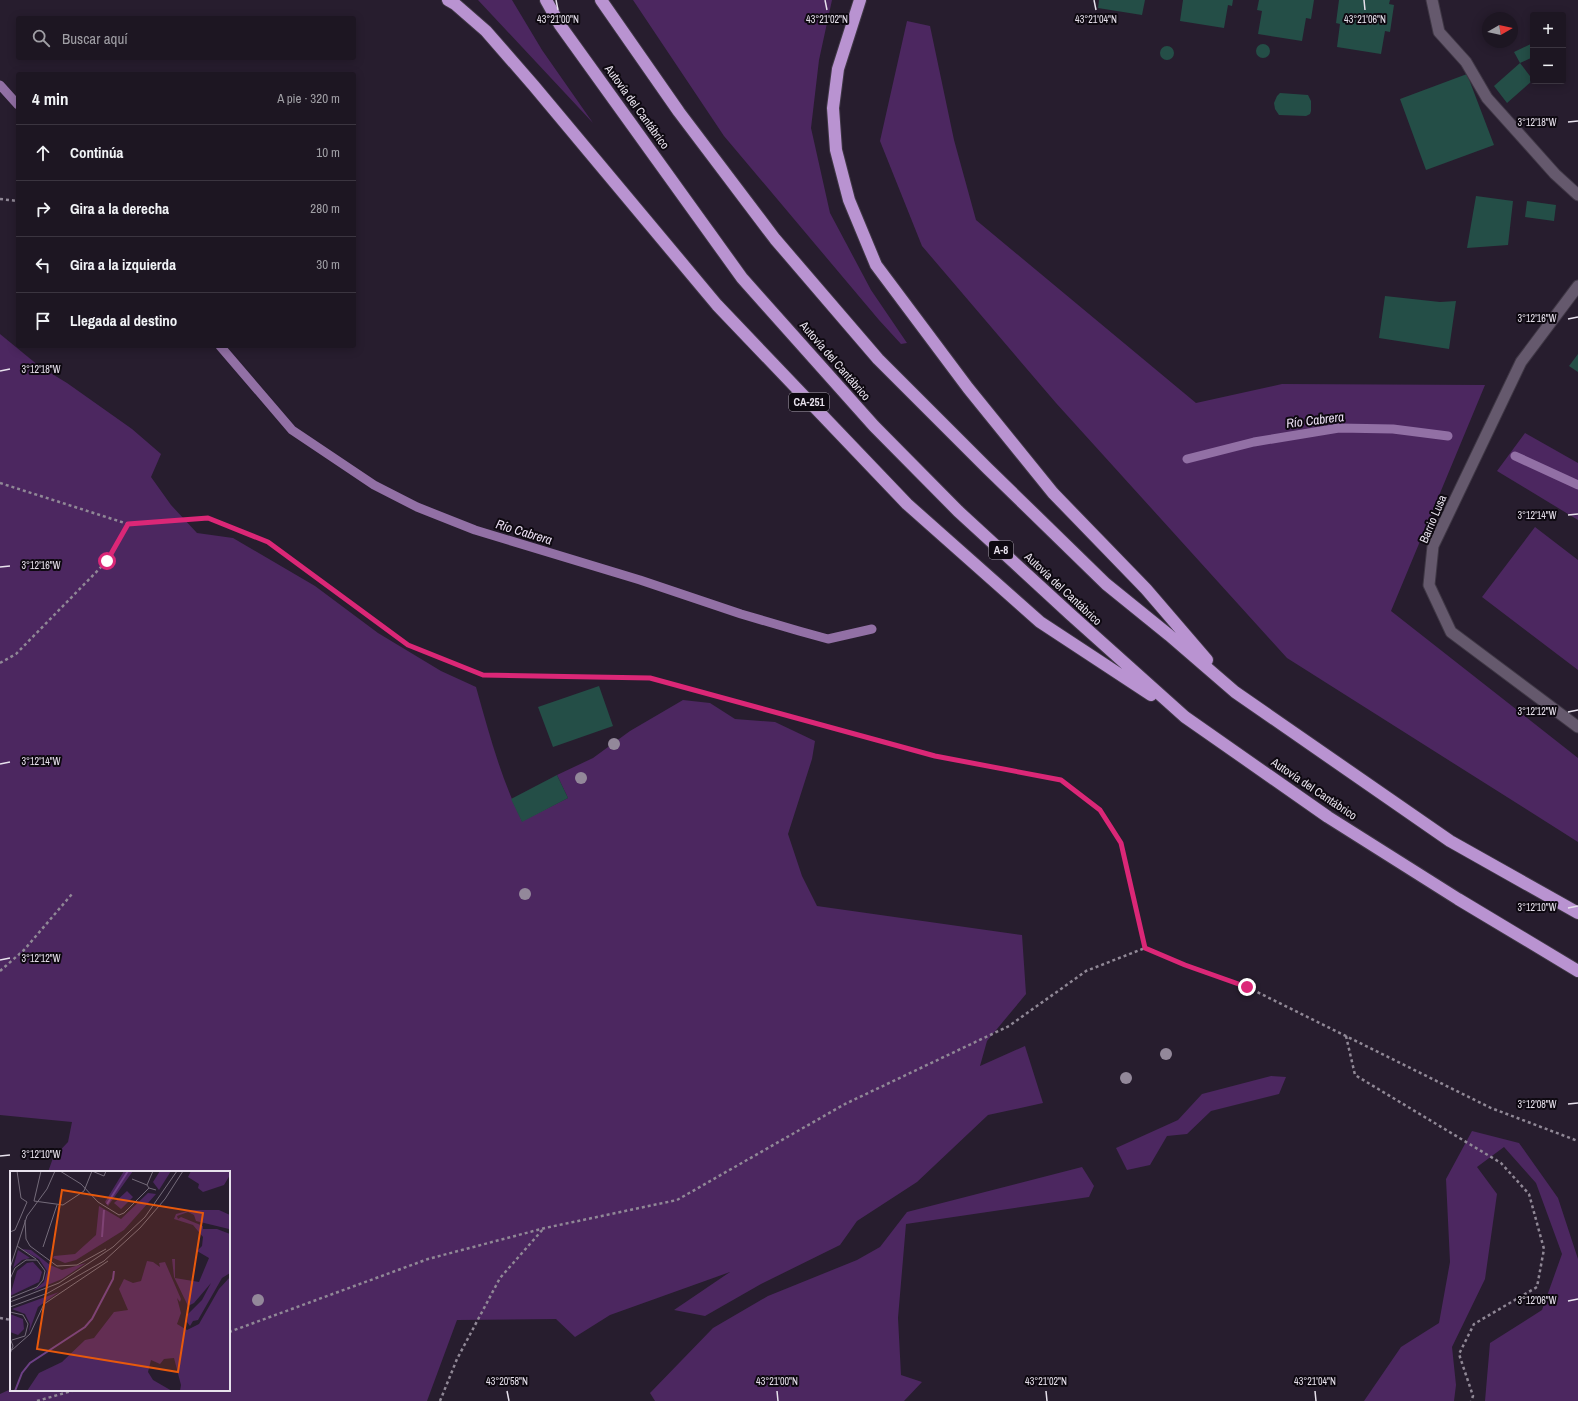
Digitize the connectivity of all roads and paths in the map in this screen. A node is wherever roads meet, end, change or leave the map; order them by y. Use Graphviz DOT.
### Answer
graph roads {
  1 [pos="448,0"];
  2 [pos="546,0"];
  3 [pos="601,0"];
  4 [pos="860,0"];
  5 [pos="1432,0"];
  6 [pos="1578,195"];
  7 [pos="0,198"];
  8 [pos="16,201"];
  9 [pos="1578,286"];
  10 [pos="0,483"];
  11 [pos="128,524"];
  12 [pos="0,663"];
  13 [pos="1235,692"];
  14 [pos="1185,717"];
  15 [pos="1578,727"];
  16 [pos="72,894"];
  17 [pos="1578,914"];
  18 [pos="1145,948"];
  19 [pos="1578,970"];
  20 [pos="0,971"];
  21 [pos="1346,1036"];
  22 [pos="1578,1141"];
  23 [pos="545,1228"];
  24 [pos="0,1318"];
  25 [pos="10,1320"];
  26 [pos="230,1332"];
  27 [pos="72,1391"];
  28 [pos="37,1401"];
  29 [pos="440,1401"];
  30 [pos="1471,1401"];
  1 -- 14 [label="highway, CA-251"];
  2 -- 14 [label="highway, Autovía del Cantábrico / A-8"];
  3 -- 13 [label="highway"];
  4 -- 13 [label="highway"];
  5 -- 6 [label="street"];
  7 -- 8 [label="path"];
  9 -- 15 [label="street, Barrio Lusa"];
  10 -- 11 [label="path"];
  11 -- 12 [label="path"];
  11 -- 18 [label="path"];
  13 -- 17 [label="highway"];
  14 -- 19 [label="highway, Autovía del Cantábrico / A-8"];
  16 -- 20 [label="path"];
  18 -- 21 [label="path"];
  18 -- 23 [label="path"];
  21 -- 22 [label="path"];
  21 -- 30 [label="path"];
  23 -- 26 [label="path"];
  23 -- 29 [label="path"];
  24 -- 25 [label="path"];
  27 -- 28 [label="path"];
}
